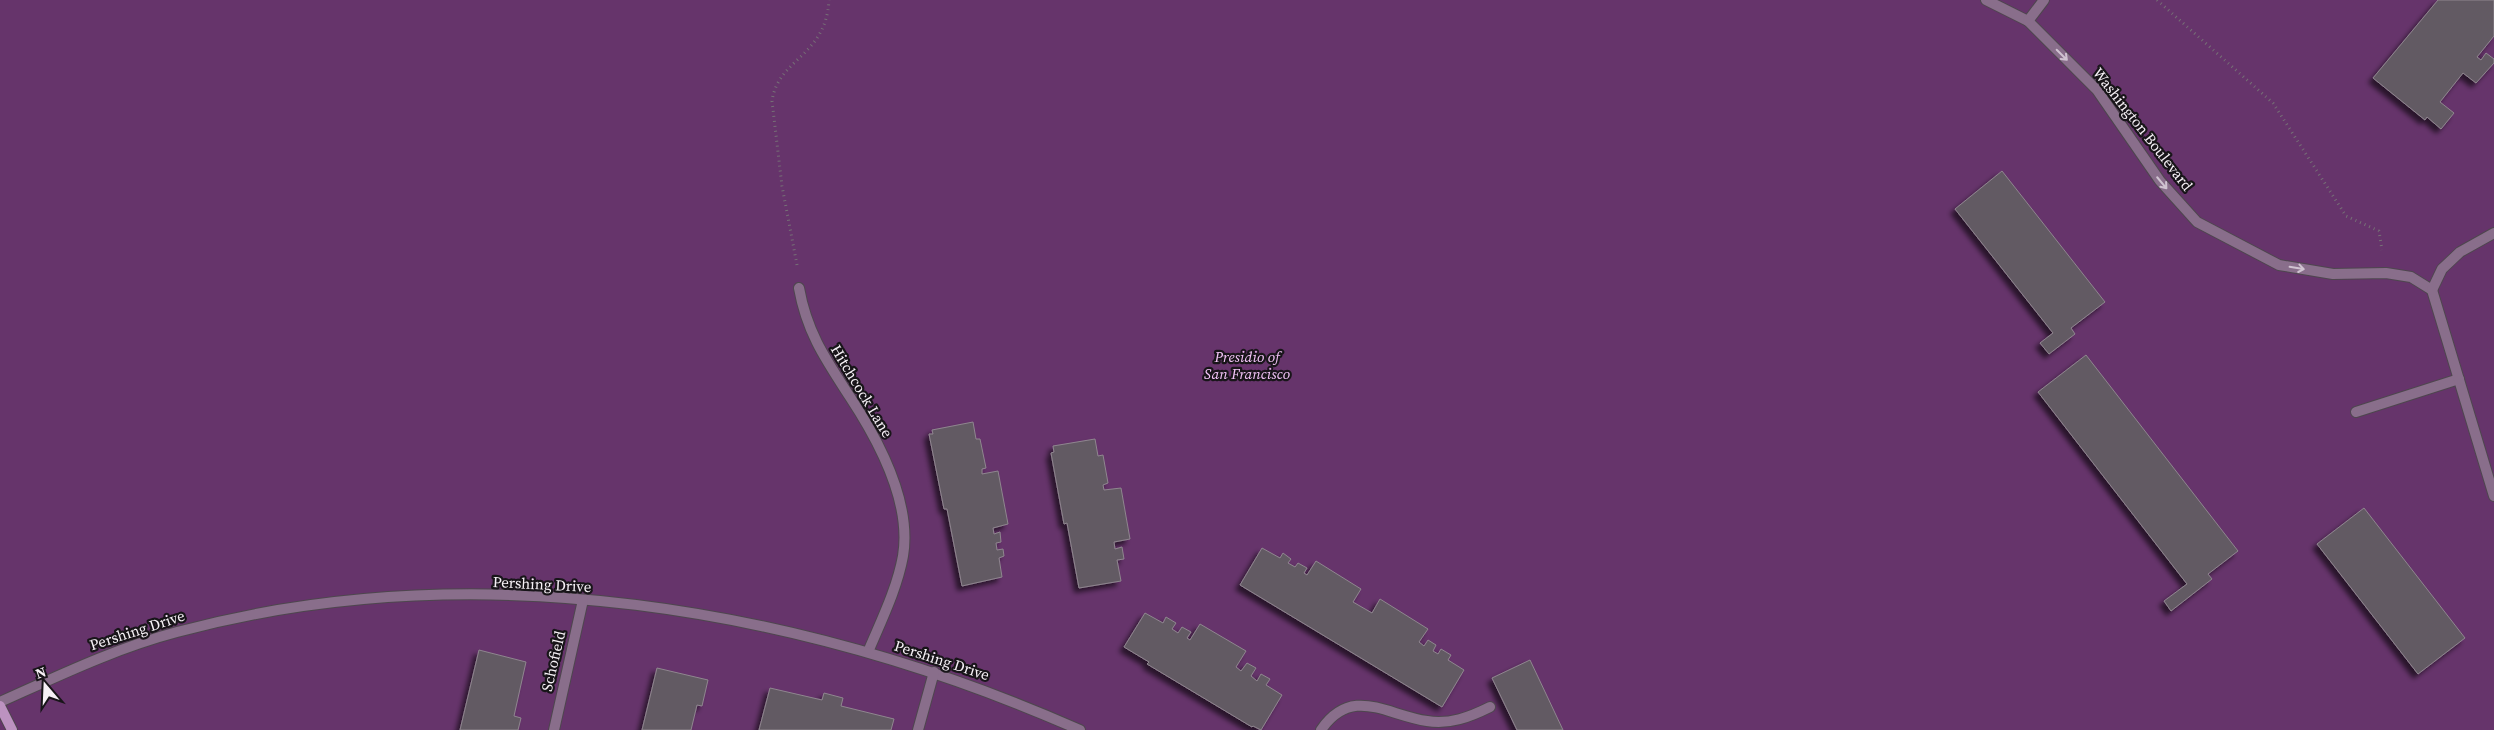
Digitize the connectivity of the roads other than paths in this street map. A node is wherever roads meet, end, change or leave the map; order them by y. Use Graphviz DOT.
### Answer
graph roads {
  1 [pos="1986,0"];
  2 [pos="2044,0"];
  3 [pos="2028,21"];
  4 [pos="2494,233"];
  5 [pos="799,288"];
  6 [pos="2432,290"];
  7 [pos="2459,379"];
  8 [pos="2356,412"];
  9 [pos="2494,496"];
  10 [pos="583,600"];
  11 [pos="868,652"];
  12 [pos="934,672"];
  13 [pos="0,704"];
  14 [pos="1490,707"];
  15 [pos="12,730"];
  16 [pos="554,730"];
  17 [pos="918,730"];
  18 [pos="1080,730"];
  19 [pos="1322,730"];
  1 -- 3 [label="street, Washington Boulevard"];
  2 -- 3 [label="street"];
  3 -- 6 [label="street, Washington Boulevard, one-way"];
  4 -- 6 [label="street"];
  5 -- 11 [label="street, Hitchcock Lane"];
  6 -- 7 [label="street"];
  7 -- 8 [label="street"];
  7 -- 9 [label="street"];
  10 -- 11 [label="street, Pershing Drive"];
  10 -- 13 [label="street, Pershing Drive"];
  10 -- 16 [label="street, Schofield"];
  11 -- 12 [label="street, Pershing Drive"];
  12 -- 17 [label="street"];
  12 -- 18 [label="street, Pershing Drive"];
  13 -- 15 [label="main road"];
  14 -- 19 [label="street"];
}
